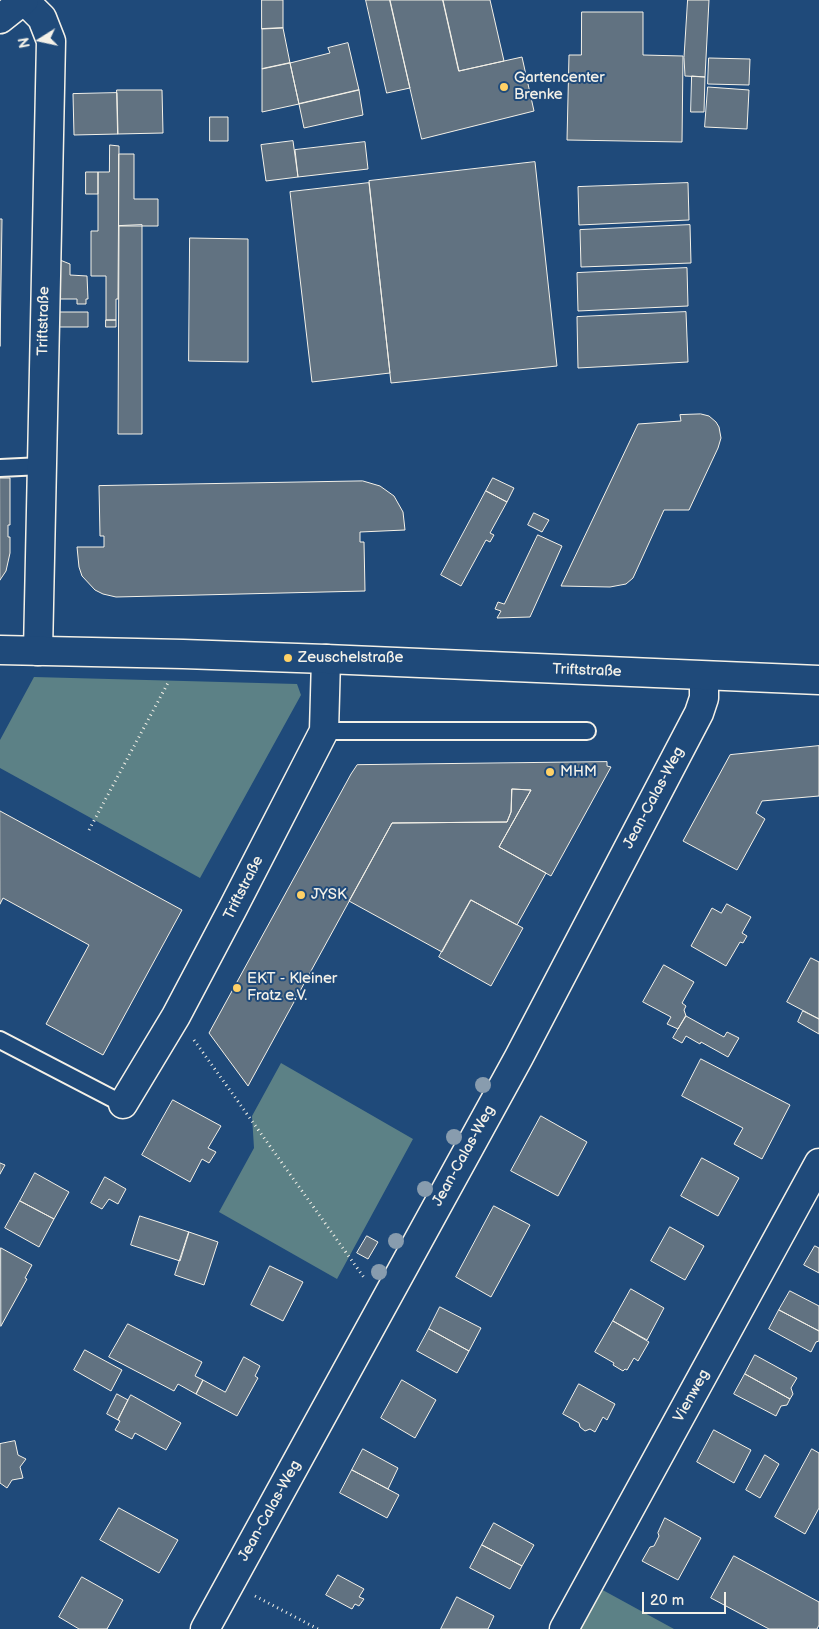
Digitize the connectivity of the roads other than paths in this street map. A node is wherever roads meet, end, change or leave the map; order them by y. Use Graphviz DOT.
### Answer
graph roads {
  1 [pos="24,0"];
  2 [pos="0,19"];
  3 [pos="42,466"];
  4 [pos="0,468"];
  5 [pos="0,650"];
  6 [pos="38,651"];
  7 [pos="326,659"];
  8 [pos="704,676"];
  9 [pos="819,680"];
  10 [pos="587,731"];
  11 [pos="324,732"];
  12 [pos="0,1040"];
  13 [pos="123,1104"];
  14 [pos="819,1163"];
  15 [pos="205,1629"];
  16 [pos="564,1629"];
  1 -- 2 [label="street"];
  1 -- 3 [label="street, Triftstraße"];
  3 -- 4 [label="lane"];
  3 -- 6 [label="street, Triftstraße"];
  5 -- 6 [label="street, Triftstraße"];
  6 -- 7 [label="street, Triftstraße"];
  7 -- 8 [label="street, Triftstraße"];
  7 -- 11 [label="street, Triftstraße"];
  8 -- 9 [label="street, Triftstraße"];
  8 -- 15 [label="street, Jean-Calas-Weg"];
  10 -- 11 [label="lane"];
  11 -- 13 [label="street, Triftstraße"];
  12 -- 13 [label="lane"];
  14 -- 16 [label="street, Vienweg"];
}
